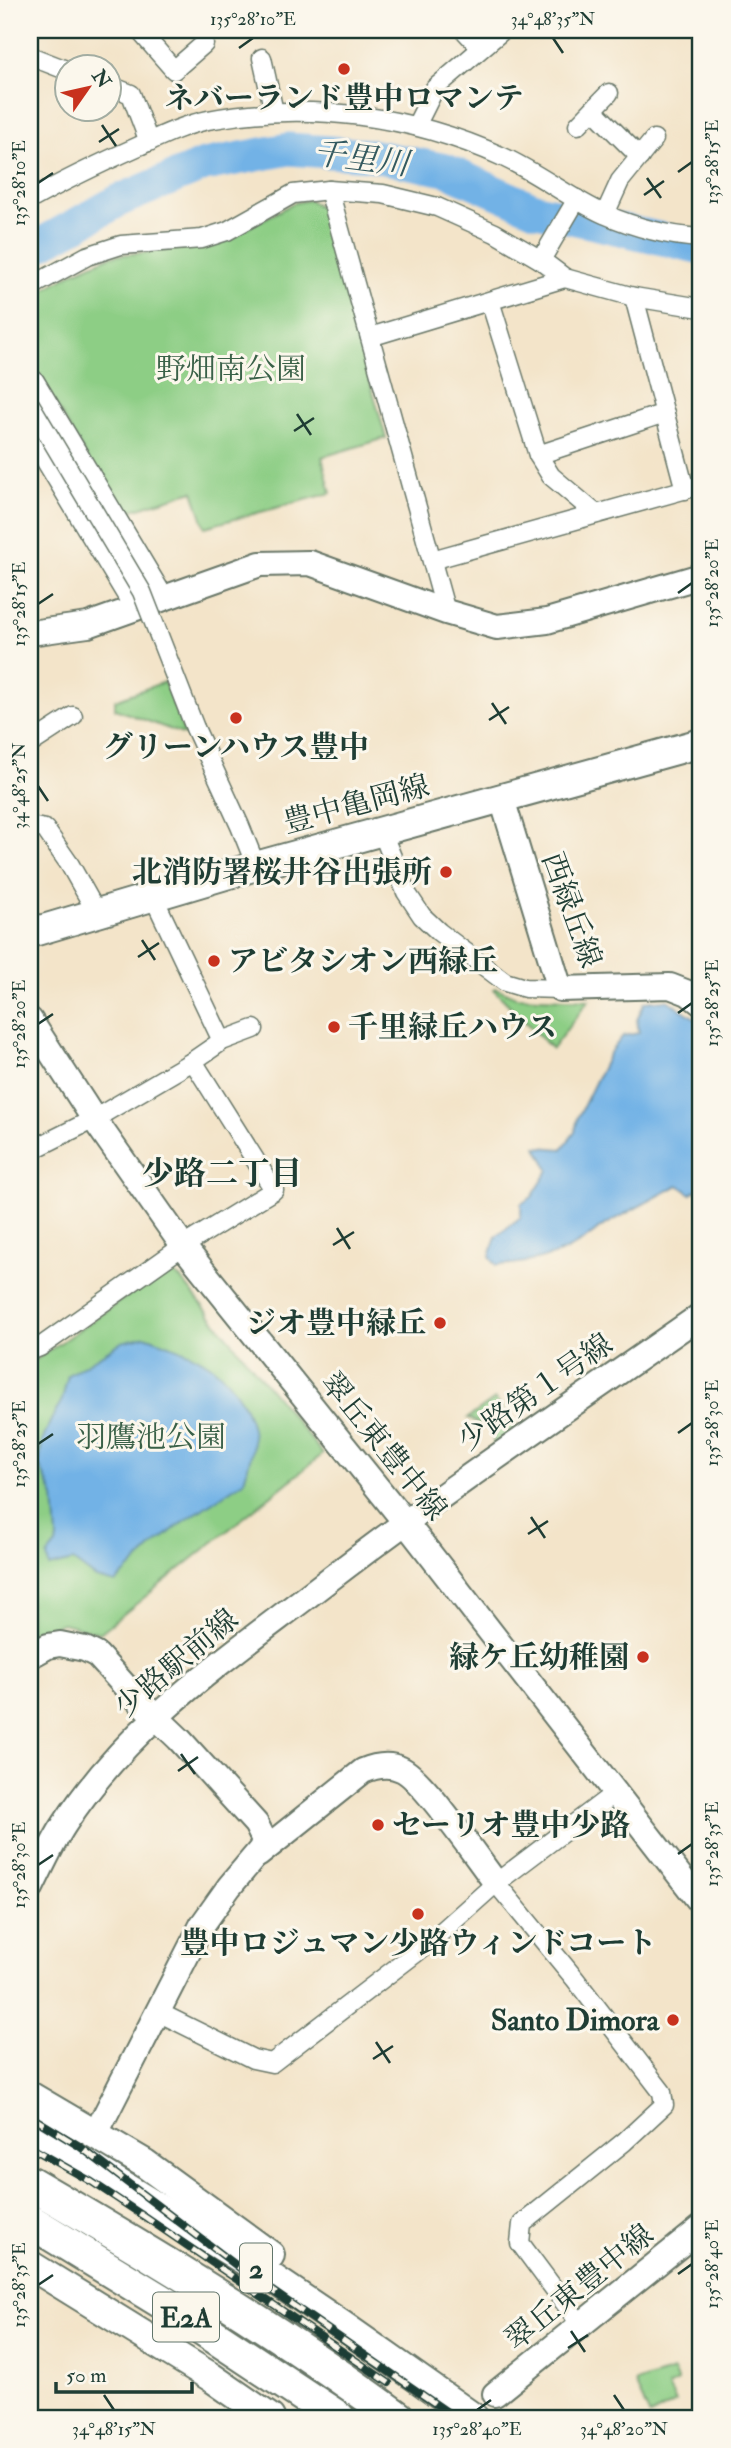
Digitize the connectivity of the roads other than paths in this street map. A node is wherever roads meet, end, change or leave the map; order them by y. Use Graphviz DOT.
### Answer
graph roads {
  1 [pos="139,30"];
  2 [pos="464,30"];
  3 [pos="503,30"];
  4 [pos="204,44"];
  5 [pos="481,48"];
  6 [pos="30,56"];
  7 [pos="262,58"];
  8 [pos="52,65"];
  9 [pos="122,90"];
  10 [pos="609,93"];
  11 [pos="593,110"];
  12 [pos="274,112"];
  13 [pos="578,125"];
  14 [pos="416,126"];
  15 [pos="654,139"];
  16 [pos="149,142"];
  17 [pos="640,157"];
  18 [pos="329,190"];
  19 [pos="576,199"];
  20 [pos="30,200"];
  21 [pos="605,214"];
  22 [pos="701,239"];
  23 [pos="541,260"];
  24 [pos="565,278"];
  25 [pos="30,287"];
  26 [pos="634,297"];
  27 [pos="490,301"];
  28 [pos="701,308"];
  29 [pos="370,337"];
  30 [pos="30,378"];
  31 [pos="30,404"];
  32 [pos="665,412"];
  33 [pos="30,435"];
  34 [pos="538,455"];
  35 [pos="693,487"];
  36 [pos="596,514"];
  37 [pos="432,560"];
  38 [pos="701,576"];
  39 [pos="164,597"];
  40 [pos="134,608"];
  41 [pos="446,612"];
  42 [pos="30,634"];
  43 [pos="73,716"];
  44 [pos="701,743"];
  45 [pos="30,744"];
  46 [pos="502,799"];
  47 [pos="30,826"];
  48 [pos="382,832"];
  49 [pos="256,866"];
  50 [pos="153,896"];
  51 [pos="97,913"];
  52 [pos="30,933"];
  53 [pos="560,989"];
  54 [pos="701,1003"];
  55 [pos="30,1020"];
  56 [pos="254,1029"];
  57 [pos="222,1041"];
  58 [pos="192,1061"];
  59 [pos="94,1119"];
  60 [pos="30,1151"];
  61 [pos="183,1247"];
  62 [pos="701,1315"];
  63 [pos="30,1351"];
  64 [pos="405,1522"];
  65 [pos="30,1656"];
  66 [pos="156,1717"];
  67 [pos="615,1793"];
  68 [pos="258,1854"];
  69 [pos="496,1883"];
  70 [pos="30,1890"];
  71 [pos="701,1903"];
  72 [pos="158,2012"];
  73 [pos="30,2096"];
  74 [pos="30,2129"];
  75 [pos="96,2133"];
  76 [pos="30,2183"];
  77 [pos="30,2221"];
  78 [pos="701,2228"];
  79 [pos="30,2265"];
  80 [pos="581,2325"];
  81 [pos="495,2394"];
  82 [pos="440,2395"];
  83 [pos="270,2418"];
  84 [pos="338,2418"];
  85 [pos="398,2418"];
  86 [pos="474,2418"];
  1 -- 4 [label="street"];
  2 -- 5 [label="street"];
  3 -- 5 [label="street"];
  5 -- 14 [label="street"];
  6 -- 8 [label="street"];
  7 -- 12 [label="street"];
  9 -- 16 [label="street"];
  10 -- 11 [label="street"];
  11 -- 13 [label="street"];
  11 -- 17 [label="street"];
  12 -- 14 [label="street"];
  12 -- 16 [label="street"];
  14 -- 19 [label="street"];
  15 -- 17 [label="street"];
  16 -- 20 [label="street"];
  17 -- 21 [label="street"];
  18 -- 23 [label="street"];
  18 -- 25 [label="street"];
  18 -- 29 [label="street"];
  19 -- 21 [label="street"];
  19 -- 23 [label="street"];
  21 -- 22 [label="street"];
  23 -- 24 [label="street"];
  24 -- 26 [label="street"];
  24 -- 27 [label="street"];
  26 -- 28 [label="street"];
  26 -- 32 [label="street"];
  27 -- 29 [label="street"];
  27 -- 34 [label="street"];
  29 -- 37 [label="street"];
  30 -- 39 [label="street"];
  31 -- 49 [label="street, bridge"];
  32 -- 34 [label="street"];
  32 -- 35 [label="street"];
  33 -- 40 [label="street"];
  34 -- 36 [label="street"];
  35 -- 36 [label="street"];
  36 -- 37 [label="street"];
  37 -- 41 [label="street"];
  38 -- 41 [label="street"];
  39 -- 40 [label="street"];
  39 -- 41 [label="street"];
  40 -- 42 [label="street"];
  43 -- 45 [label="street"];
  44 -- 46 [label="main road, 豊中亀岡線"];
  46 -- 48 [label="main road, 豊中亀岡線"];
  46 -- 53 [label="street, 西緑丘線"];
  47 -- 51 [label="street"];
  48 -- 49 [label="main road, 豊中亀岡線"];
  48 -- 53 [label="street"];
  49 -- 50 [label="main road, 豊中亀岡線"];
  50 -- 51 [label="main road, 豊中亀岡線"];
  50 -- 57 [label="street"];
  51 -- 52 [label="main road, 豊中亀岡線"];
  53 -- 54 [label="street, 西緑丘線"];
  55 -- 59 [label="street, 翠丘東豊中線"];
  56 -- 57 [label="street"];
  57 -- 58 [label="street"];
  58 -- 59 [label="street"];
  58 -- 61 [label="street"];
  59 -- 60 [label="street"];
  59 -- 61 [label="street, 翠丘東豊中線"];
  61 -- 63 [label="street"];
  61 -- 64 [label="street, 翠丘東豊中線"];
  62 -- 64 [label="street, 少路第１号線"];
  64 -- 66 [label="street, 少路駅前線"];
  64 -- 67 [label="street, 翠丘東豊中線"];
  65 -- 66 [label="street"];
  66 -- 68 [label="street"];
  66 -- 70 [label="street, 少路駅前線"];
  67 -- 69 [label="street"];
  67 -- 71 [label="street, 翠丘東豊中線"];
  68 -- 69 [label="street"];
  68 -- 72 [label="street"];
  69 -- 72 [label="street"];
  69 -- 80 [label="street"];
  72 -- 75 [label="street"];
  73 -- 75 [label="main road"];
  74 -- 82 [label="main road, 2"];
  75 -- 82 [label="main road"];
  76 -- 85 [label="highway, E2A"];
  77 -- 84 [label="highway, E2A"];
  78 -- 80 [label="street, 翠丘東豊中線"];
  79 -- 83 [label="main road"];
  80 -- 81 [label="street, 翠丘東豊中線"];
  82 -- 86 [label="main road, 2"];
}
